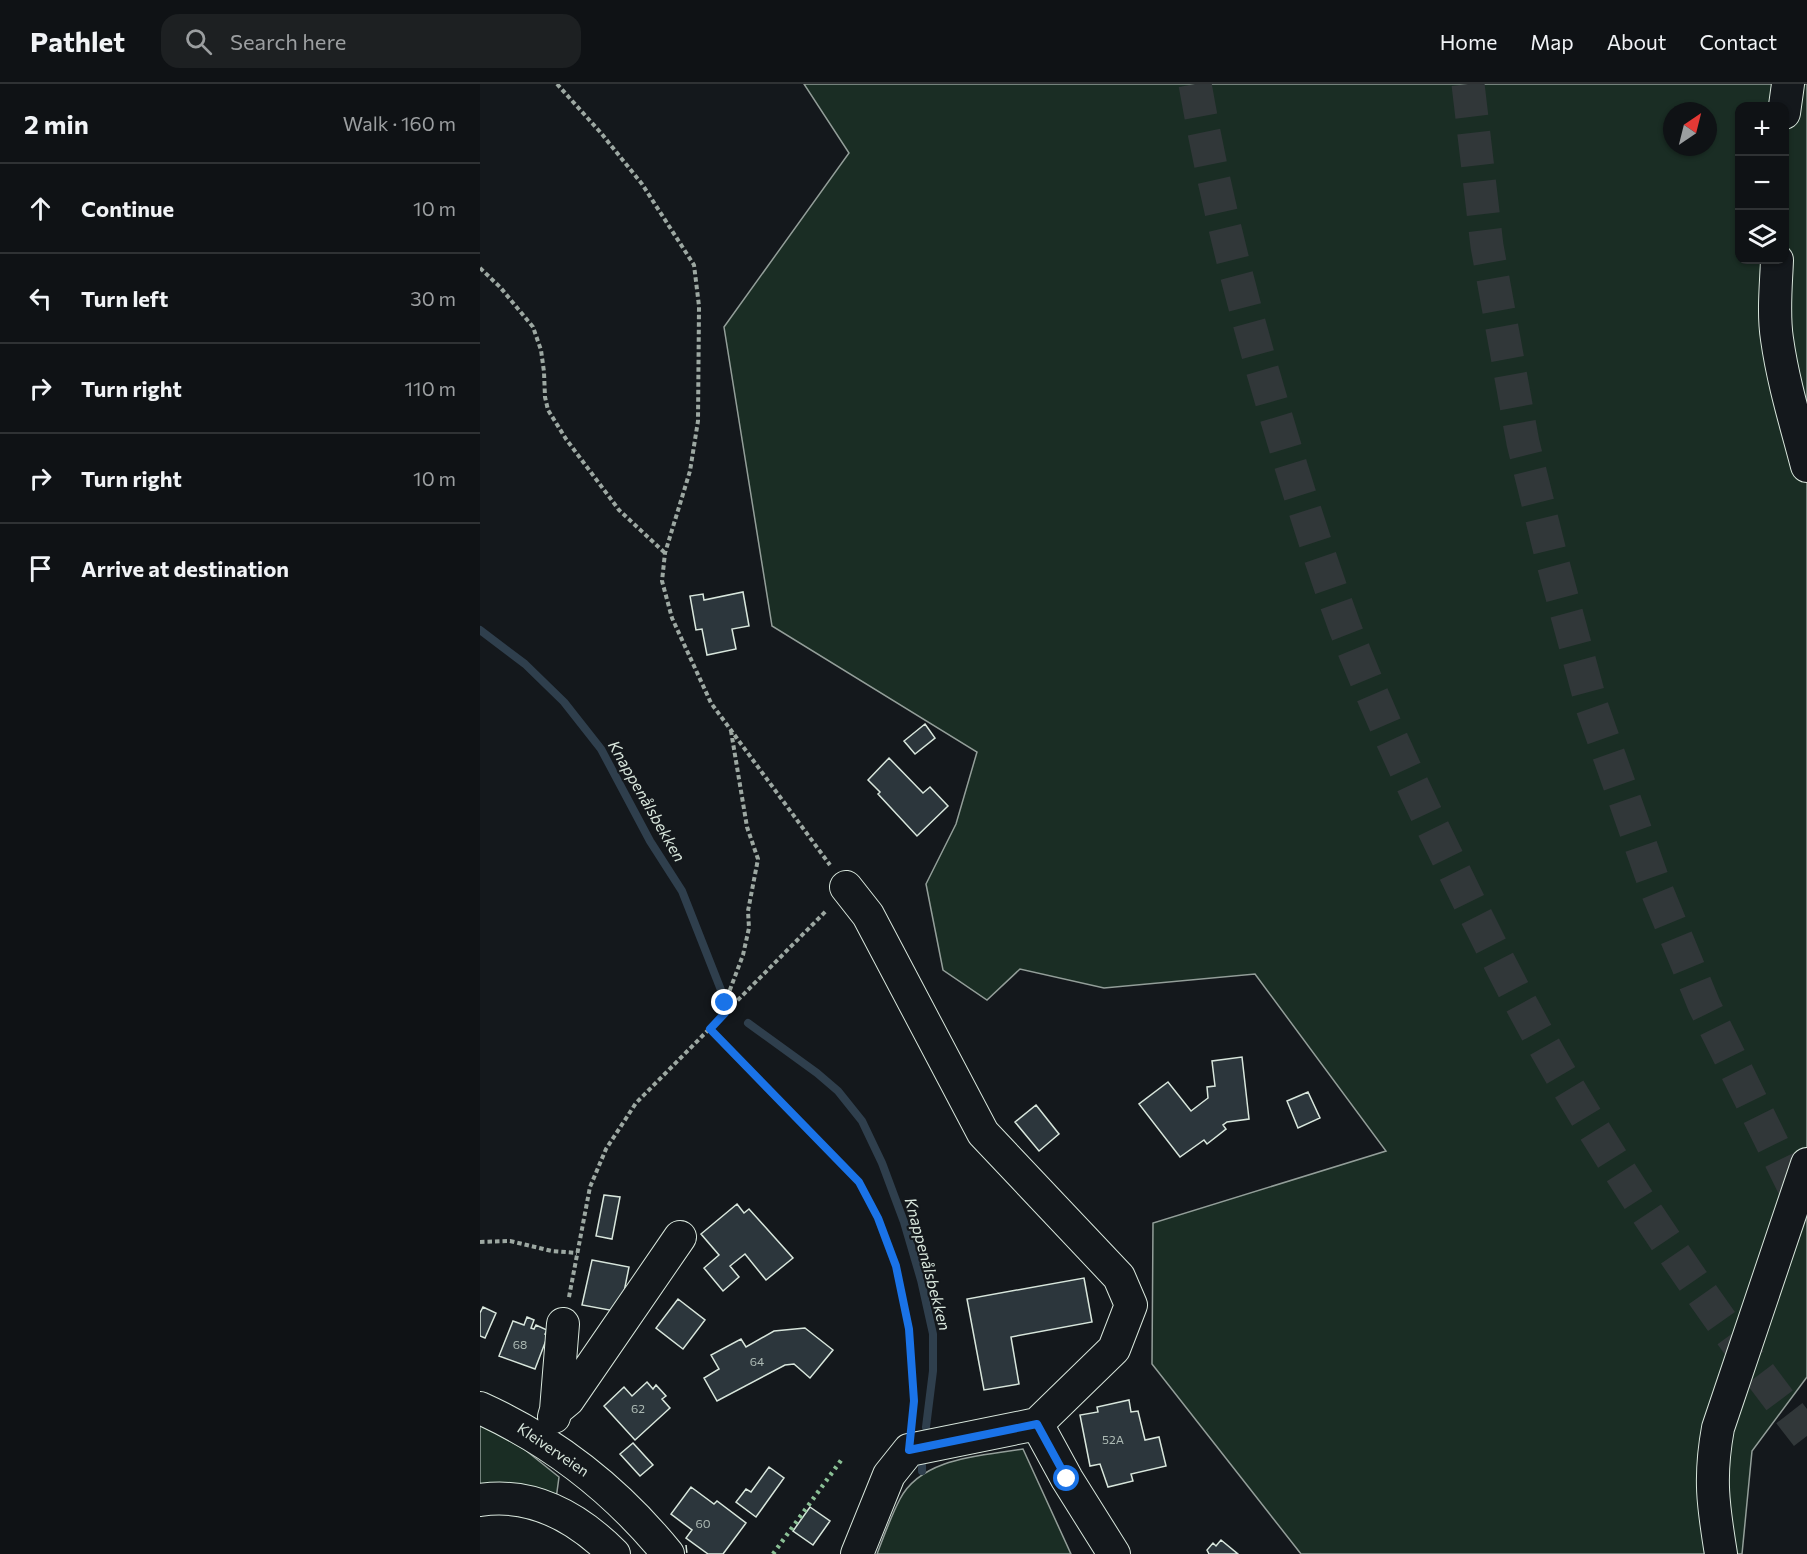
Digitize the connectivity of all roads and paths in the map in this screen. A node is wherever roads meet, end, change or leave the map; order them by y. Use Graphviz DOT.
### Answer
graph roads {
  1 [pos="557,84"];
  2 [pos="1788,84"];
  3 [pos="1786,102"];
  4 [pos="1777,264"];
  5 [pos="480,268"];
  6 [pos="1807,466"];
  7 [pos="664,553"];
  8 [pos="731,731"];
  9 [pos="846,887"];
  10 [pos="725,1013"];
  11 [pos="710,1029"];
  12 [pos="1807,1164"];
  13 [pos="680,1237"];
  14 [pos="480,1242"];
  15 [pos="577,1253"];
  16 [pos="563,1324"];
  17 [pos="480,1408"];
  18 [pos="556,1410"];
  19 [pos="1037,1424"];
  20 [pos="545,1443"];
  21 [pos="909,1450"];
  22 [pos="480,1500"];
  23 [pos="614,1554"];
  24 [pos="668,1554"];
  25 [pos="857,1554"];
  26 [pos="1114,1554"];
  27 [pos="1721,1554"];
  1 -- 7 [label="path"];
  2 -- 3 [label="street"];
  4 -- 6 [label="street"];
  5 -- 7 [label="path"];
  7 -- 8 [label="path"];
  8 -- 9 [label="path"];
  8 -- 10 [label="path"];
  9 -- 10 [label="path"];
  9 -- 19 [label="street"];
  10 -- 11 [label="path"];
  11 -- 15 [label="path"];
  11 -- 21 [label="path"];
  12 -- 27 [label="street"];
  13 -- 18 [label="street"];
  14 -- 15 [label="path"];
  15 -- 16 [label="path"];
  16 -- 18 [label="street"];
  17 -- 20 [label="street, Kleiverveien"];
  18 -- 20 [label="street"];
  19 -- 21 [label="street"];
  19 -- 26 [label="street"];
  20 -- 24 [label="street, Kleiverveien"];
  21 -- 25 [label="street"];
  22 -- 23 [label="street"];
}
